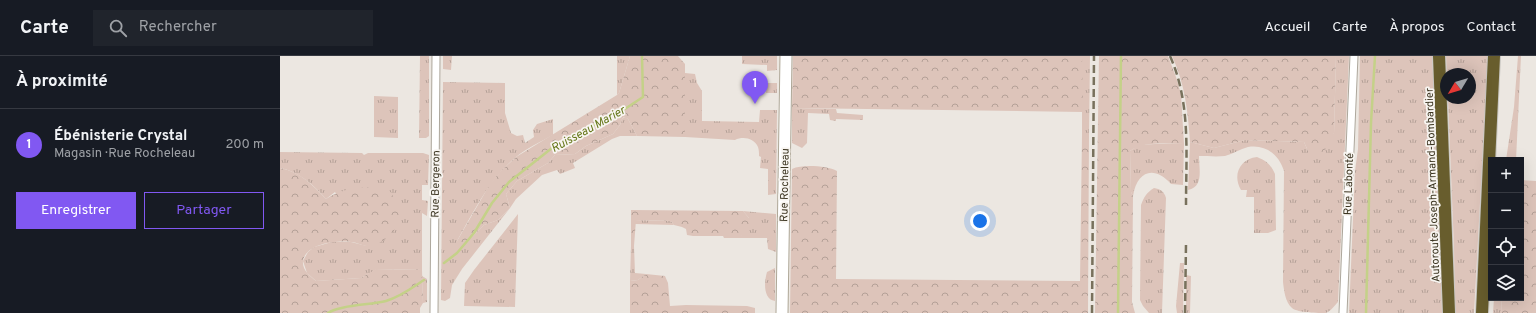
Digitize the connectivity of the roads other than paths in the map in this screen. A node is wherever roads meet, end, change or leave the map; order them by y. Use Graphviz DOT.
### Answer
graph roads {
  1 [pos="436,56"];
  2 [pos="786,56"];
  3 [pos="1354,56"];
  4 [pos="1440,56"];
  5 [pos="1494,56"];
  6 [pos="434,313"];
  7 [pos="782,313"];
  8 [pos="1343,313"];
  9 [pos="1449,313"];
  10 [pos="1482,313"];
  1 -- 6 [label="street, Rue Bergeron"];
  2 -- 7 [label="street, Rue Rocheleau"];
  3 -- 8 [label="street, Rue Labonté"];
  4 -- 9 [label="highway, Autoroute Joseph-Armand-Bombardier"];
  5 -- 10 [label="highway"];
}
